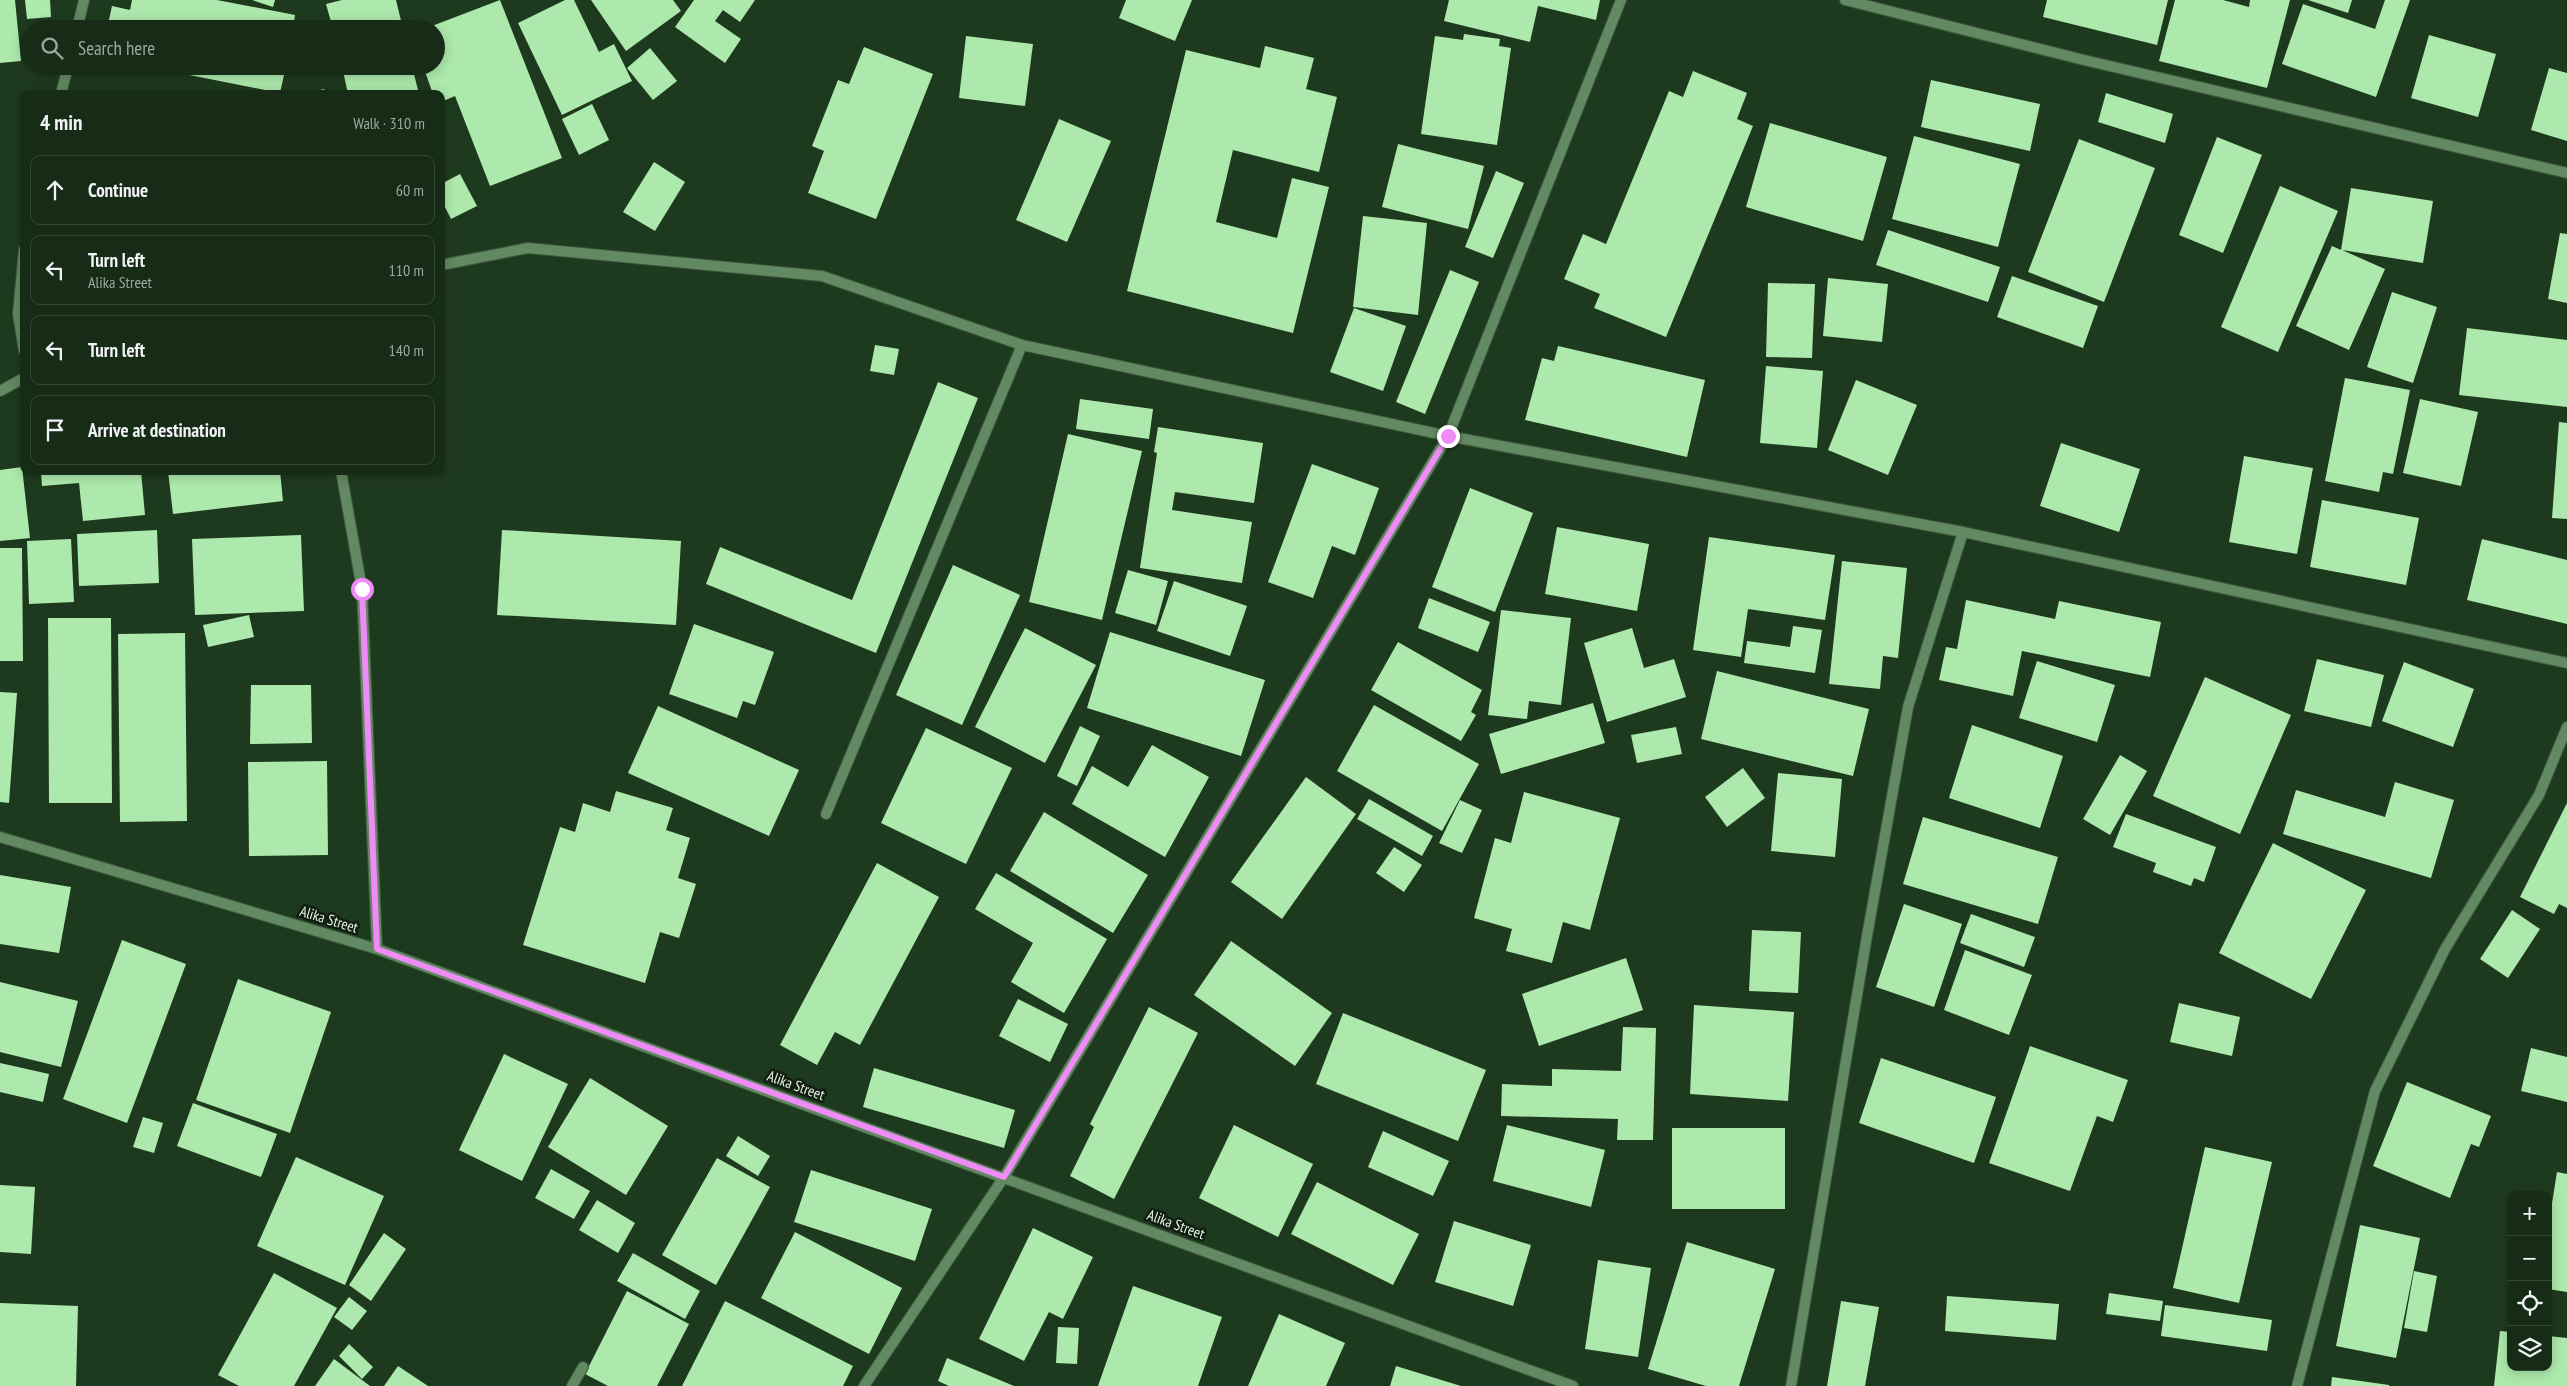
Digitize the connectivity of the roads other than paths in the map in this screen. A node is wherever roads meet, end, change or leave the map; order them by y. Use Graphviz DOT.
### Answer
graph roads {
  1 [pos="84,0"];
  2 [pos="1621,0"];
  3 [pos="1845,0"];
  4 [pos="79,20"];
  5 [pos="66,75"];
  6 [pos="62,90"];
  7 [pos="2567,173"];
  8 [pos="445,264"];
  9 [pos="20,292"];
  10 [pos="20,326"];
  11 [pos="1022,345"];
  12 [pos="20,380"];
  13 [pos="0,391"];
  14 [pos="1448,436"];
  15 [pos="342,475"];
  16 [pos="1963,532"];
  17 [pos="2567,664"];
  18 [pos="2567,727"];
  19 [pos="826,814"];
  20 [pos="0,837"];
  21 [pos="377,949"];
  22 [pos="1004,1177"];
  23 [pos="583,1367"];
  24 [pos="572,1386"];
  25 [pos="864,1386"];
  26 [pos="1573,1386"];
  27 [pos="1791,1386"];
  28 [pos="2297,1386"];
  1 -- 4 [label="street"];
  2 -- 14 [label="street"];
  3 -- 7 [label="street"];
  5 -- 6 [label="street"];
  8 -- 11 [label="street"];
  9 -- 10 [label="street"];
  11 -- 14 [label="street"];
  11 -- 19 [label="street"];
  12 -- 13 [label="street"];
  14 -- 16 [label="street"];
  14 -- 22 [label="street"];
  15 -- 21 [label="street"];
  16 -- 17 [label="street"];
  16 -- 27 [label="street"];
  18 -- 28 [label="street"];
  20 -- 21 [label="street, Alika Street"];
  21 -- 22 [label="street, Alika Street"];
  22 -- 25 [label="street"];
  22 -- 26 [label="street, Alika Street"];
  23 -- 24 [label="street"];
}
